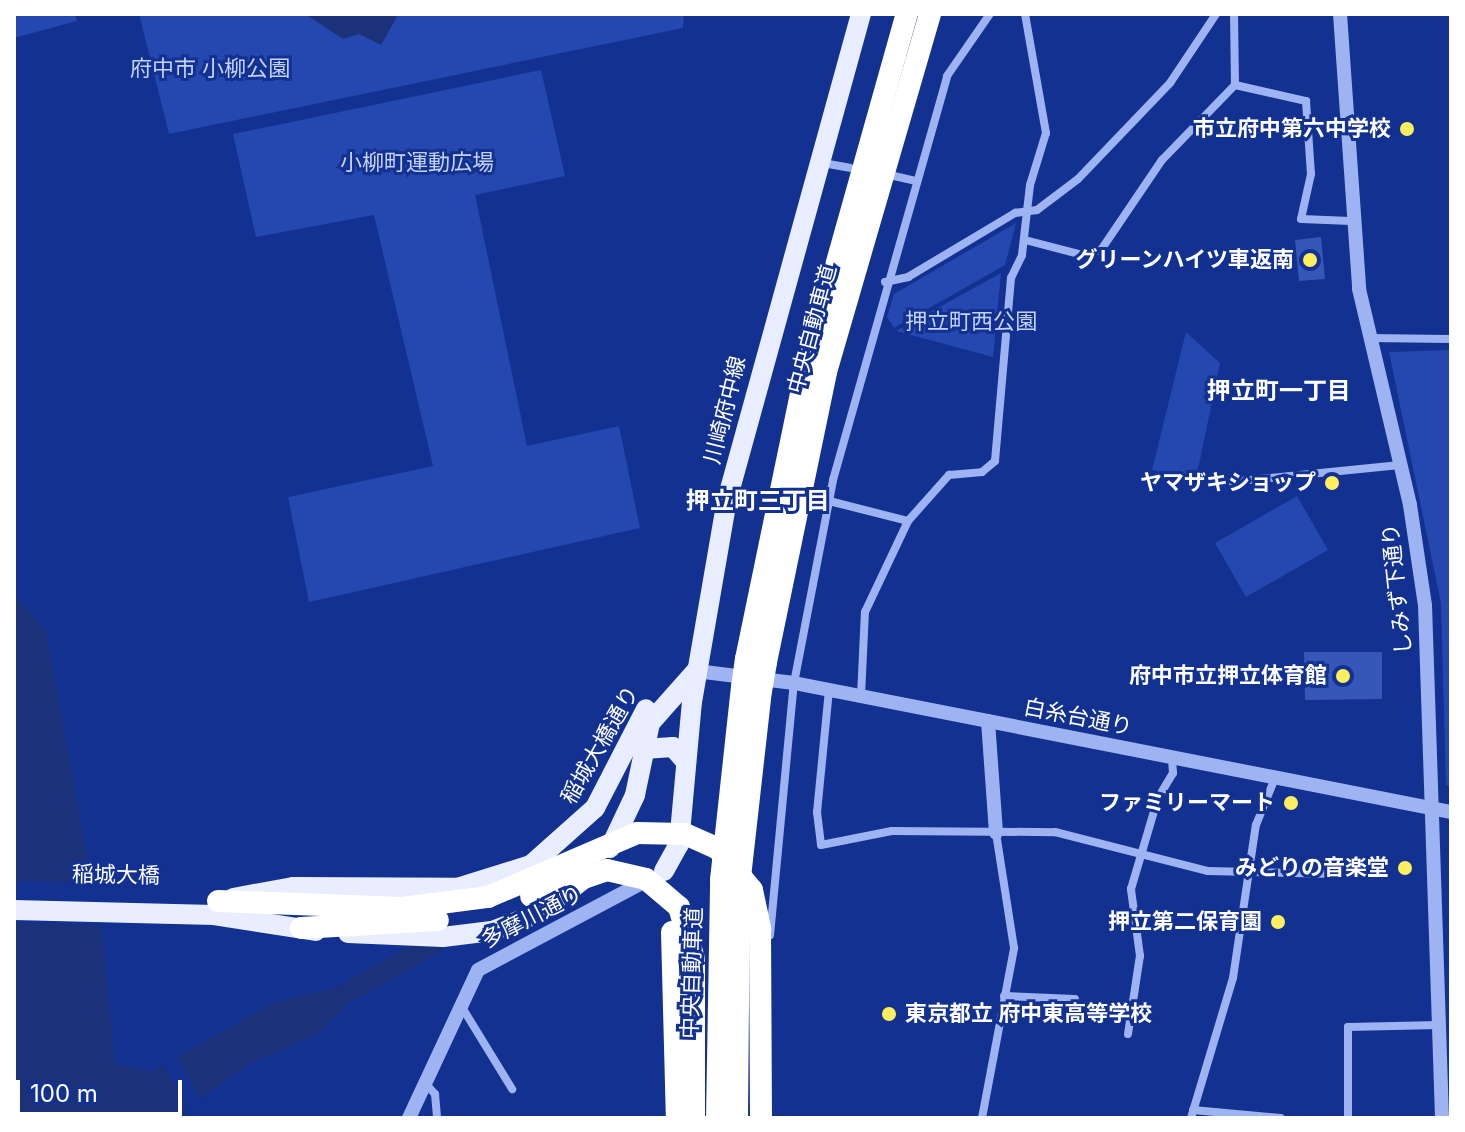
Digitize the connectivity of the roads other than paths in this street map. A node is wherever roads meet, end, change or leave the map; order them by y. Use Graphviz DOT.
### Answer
graph roads {
  1 [pos="861,14"];
  2 [pos="907,14"];
  3 [pos="930,14"];
  4 [pos="990,14"];
  5 [pos="1025,14"];
  6 [pos="1216,14"];
  7 [pos="1234,14"];
  8 [pos="1340,14"];
  9 [pos="1235,85"];
  10 [pos="818,162"];
  11 [pos="850,168"];
  12 [pos="894,176"];
  13 [pos="915,181"];
  14 [pos="1026,212"];
  15 [pos="1351,221"];
  16 [pos="1025,240"];
  17 [pos="885,282"];
  18 [pos="1368,338"];
  19 [pos="1451,339"];
  20 [pos="1400,465"];
  21 [pos="1219,483"];
  22 [pos="829,501"];
  23 [pos="908,521"];
  24 [pos="756,661"];
  25 [pos="696,671"];
  26 [pos="794,683"];
  27 [pos="752,689"];
  28 [pos="829,690"];
  29 [pos="861,696"];
  30 [pos="988,721"];
  31 [pos="644,749"];
  32 [pos="1172,757"];
  33 [pos="686,762"];
  34 [pos="1275,778"];
  35 [pos="1431,809"];
  36 [pos="1451,812"];
  37 [pos="996,833"];
  38 [pos="1145,858"];
  39 [pos="664,871"];
  40 [pos="1337,874"];
  41 [pos="1253,875"];
  42 [pos="14,897"];
  43 [pos="216,908"];
  44 [pos="14,910"];
  45 [pos="301,928"];
  46 [pos="672,932"];
  47 [pos="1004,996"];
  48 [pos="1075,999"];
  49 [pos="460,1003"];
  50 [pos="1440,1025"];
  51 [pos="1128,1034"];
  52 [pos="425,1083"];
  53 [pos="512,1089"];
  54 [pos="1192,1114"];
  55 [pos="680,1115"];
  56 [pos="763,1117"];
  57 [pos="409,1118"];
  58 [pos="437,1118"];
  59 [pos="717,1118"];
  60 [pos="737,1118"];
  61 [pos="982,1118"];
  62 [pos="1281,1118"];
  63 [pos="1348,1118"];
  64 [pos="1442,1118"];
  1 -- 10 [label="main road, 川崎府中線"];
  2 -- 24 [label="highway, 中央自動車道"];
  3 -- 24 [label="highway, 中央自動車道"];
  4 -- 13 [label="street"];
  5 -- 14 [label="street"];
  6 -- 14 [label="street"];
  7 -- 9 [label="street"];
  8 -- 15 [label="street, しみず下通り"];
  9 -- 15 [label="street"];
  9 -- 16 [label="street"];
  10 -- 11 [label="street"];
  10 -- 25 [label="main road, 川崎府中線"];
  12 -- 13 [label="street"];
  13 -- 17 [label="street"];
  14 -- 16 [label="street"];
  14 -- 17 [label="street"];
  15 -- 18 [label="street, しみず下通り"];
  16 -- 23 [label="street"];
  17 -- 22 [label="street"];
  18 -- 19 [label="street"];
  18 -- 20 [label="street, しみず下通り"];
  20 -- 21 [label="street"];
  20 -- 35 [label="street, しみず下通り"];
  22 -- 23 [label="street"];
  22 -- 26 [label="street"];
  23 -- 29 [label="street"];
  24 -- 27 [label="highway, bridge"];
  25 -- 26 [label="street, 白糸台通り"];
  25 -- 31 [label="main road, 稲城大橋通り"];
  25 -- 33 [label="main road, 川崎府中線"];
  25 -- 43 [label="main road, 稲城大橋通り"];
  26 -- 28 [label="street, 白糸台通り"];
  26 -- 56 [label="street"];
  27 -- 59 [label="highway, 中央自動車道"];
  27 -- 60 [label="highway, 中央自動車道"];
  28 -- 29 [label="street, 白糸台通り"];
  28 -- 37 [label="street"];
  29 -- 30 [label="street, 白糸台通り"];
  30 -- 32 [label="street, 白糸台通り"];
  30 -- 37 [label="street"];
  31 -- 33 [label="main road"];
  31 -- 45 [label="main road, 稲城大橋通り"];
  32 -- 34 [label="street, 白糸台通り"];
  32 -- 38 [label="street"];
  33 -- 39 [label="main road, 川崎府中線"];
  34 -- 35 [label="street, 白糸台通り"];
  34 -- 41 [label="street"];
  35 -- 36 [label="street, 白糸台通り"];
  35 -- 50 [label="street, しみず下通り"];
  37 -- 38 [label="street"];
  37 -- 47 [label="street"];
  38 -- 41 [label="street"];
  38 -- 51 [label="street"];
  39 -- 46 [label="main road"];
  39 -- 49 [label="street, 多摩川通り"];
  39 -- 55 [label="main road"];
  40 -- 41 [label="street"];
  41 -- 54 [label="street"];
  42 -- 43 [label="main road, 稲城大橋"];
  43 -- 44 [label="main road, 稲城大橋"];
  43 -- 45 [label="main road, 稲城大橋通り"];
  43 -- 56 [label="highway, bridge"];
  45 -- 55 [label="highway, bridge"];
  46 -- 55 [label="highway"];
  47 -- 48 [label="street"];
  47 -- 61 [label="street"];
  49 -- 52 [label="street, 多摩川通り"];
  49 -- 53 [label="street"];
  50 -- 63 [label="street"];
  50 -- 64 [label="street, しみず下通り"];
  52 -- 57 [label="street, 多摩川通り"];
  52 -- 58 [label="street"];
  54 -- 62 [label="street"];
}
